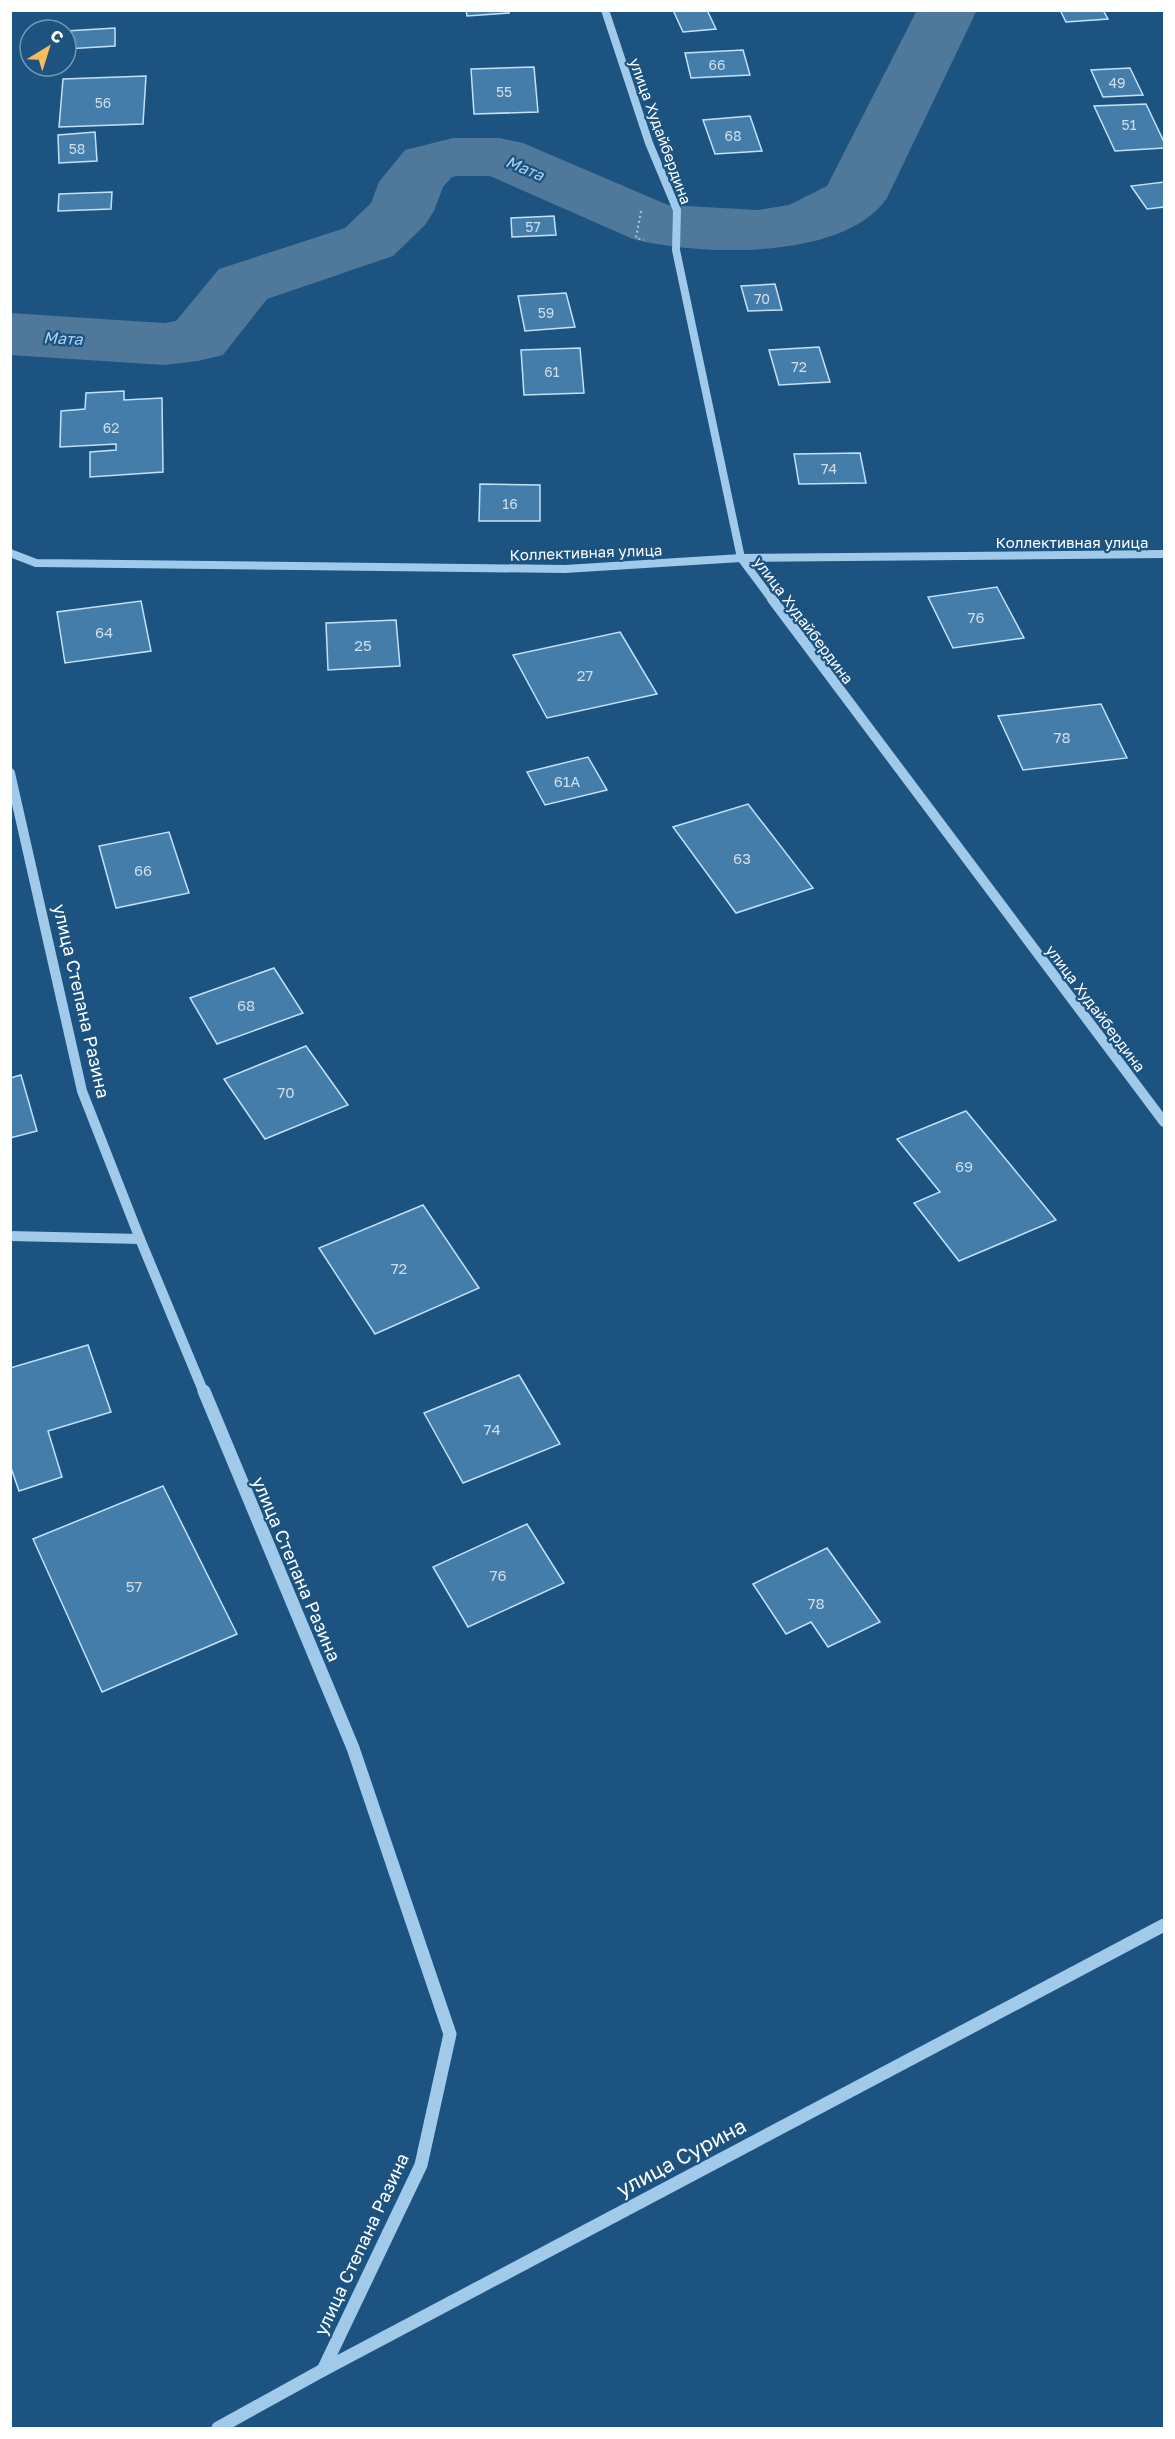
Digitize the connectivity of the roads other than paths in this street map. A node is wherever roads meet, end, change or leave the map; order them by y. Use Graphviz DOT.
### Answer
graph roads {
  1 [pos="605,10"];
  2 [pos="10,554"];
  3 [pos="1164,554"];
  4 [pos="741,558"];
  5 [pos="10,773"];
  6 [pos="1164,1122"];
  7 [pos="10,1236"];
  8 [pos="140,1239"];
  9 [pos="1164,1925"];
  10 [pos="323,2370"];
  11 [pos="218,2428"];
  1 -- 4 [label="street, улица Худайбердина"];
  2 -- 4 [label="street, Коллективная улица"];
  3 -- 4 [label="street, Коллективная улица"];
  4 -- 6 [label="street, улица Худайбердина"];
  5 -- 8 [label="street, улица Степана Разина"];
  7 -- 8 [label="street"];
  8 -- 10 [label="street, улица Степана Разина"];
  9 -- 10 [label="street, улица Сурина"];
  10 -- 11 [label="street, улица Сурина"];
}
